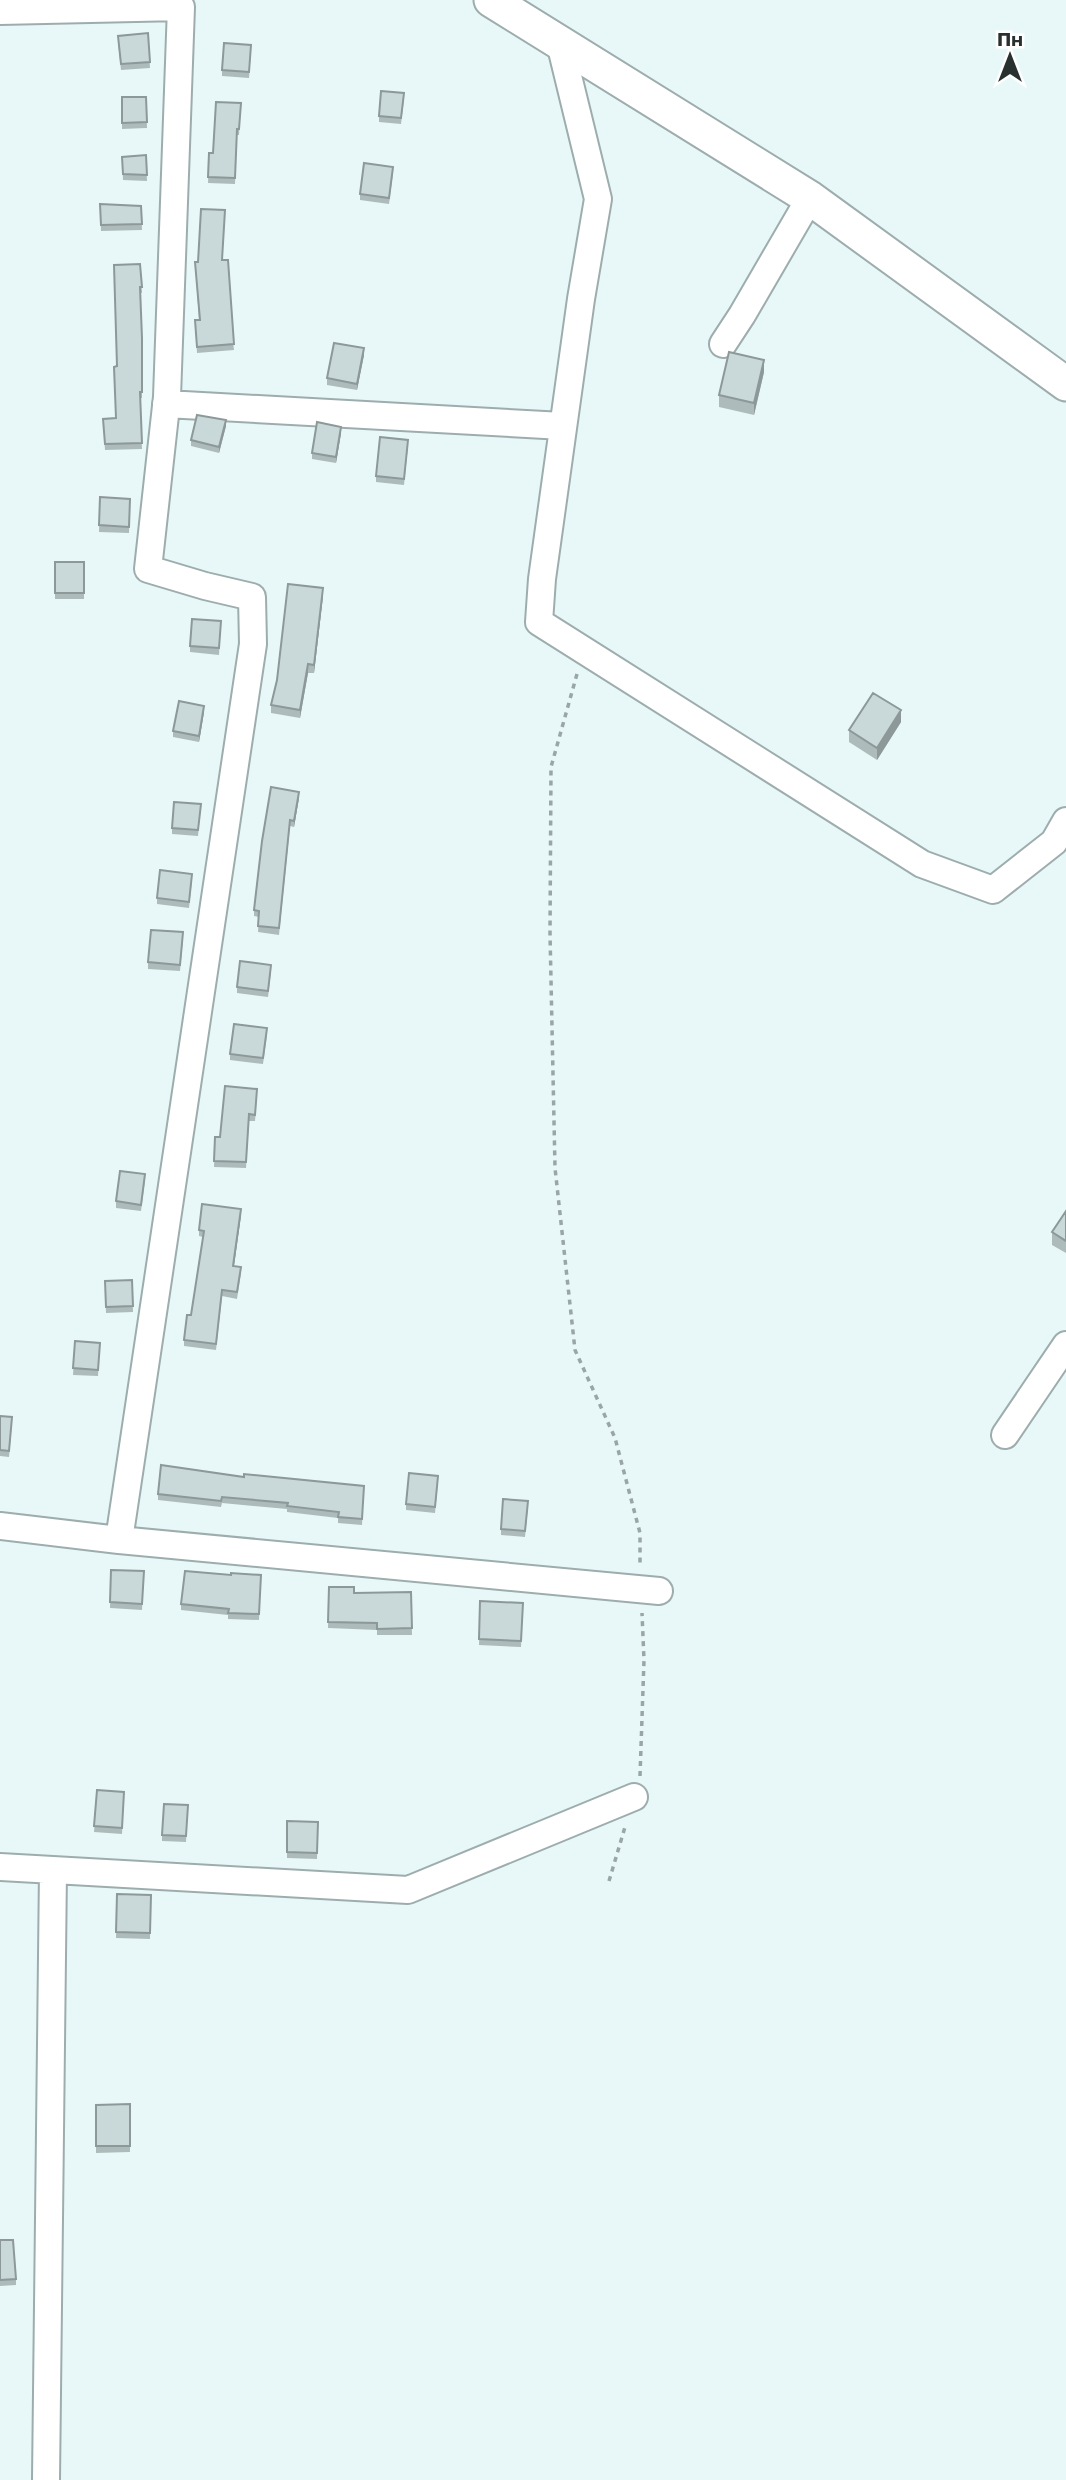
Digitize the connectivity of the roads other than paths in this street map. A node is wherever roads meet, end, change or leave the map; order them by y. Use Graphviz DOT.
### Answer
graph roads {
  1 [pos="491,0"];
  2 [pos="182,3"];
  3 [pos="0,11"];
  4 [pos="560,43"];
  5 [pos="810,198"];
  6 [pos="723,344"];
  7 [pos="1066,384"];
  8 [pos="166,404"];
  9 [pos="563,426"];
  10 [pos="1066,821"];
  11 [pos="1066,1345"];
  12 [pos="1005,1435"];
  13 [pos="0,1525"];
  14 [pos="119,1540"];
  15 [pos="650,1590"];
  16 [pos="634,1797"];
  17 [pos="0,1867"];
  18 [pos="53,1870"];
  19 [pos="46,2480"];
  1 -- 4 [label="main road"];
  2 -- 3 [label="street"];
  2 -- 8 [label="street"];
  4 -- 5 [label="main road"];
  4 -- 9 [label="street"];
  5 -- 6 [label="street"];
  5 -- 7 [label="main road"];
  8 -- 9 [label="street"];
  8 -- 14 [label="street"];
  9 -- 10 [label="street"];
  11 -- 12 [label="street"];
  13 -- 14 [label="street"];
  14 -- 15 [label="street"];
  16 -- 18 [label="street"];
  17 -- 18 [label="street"];
  18 -- 19 [label="street"];
}
